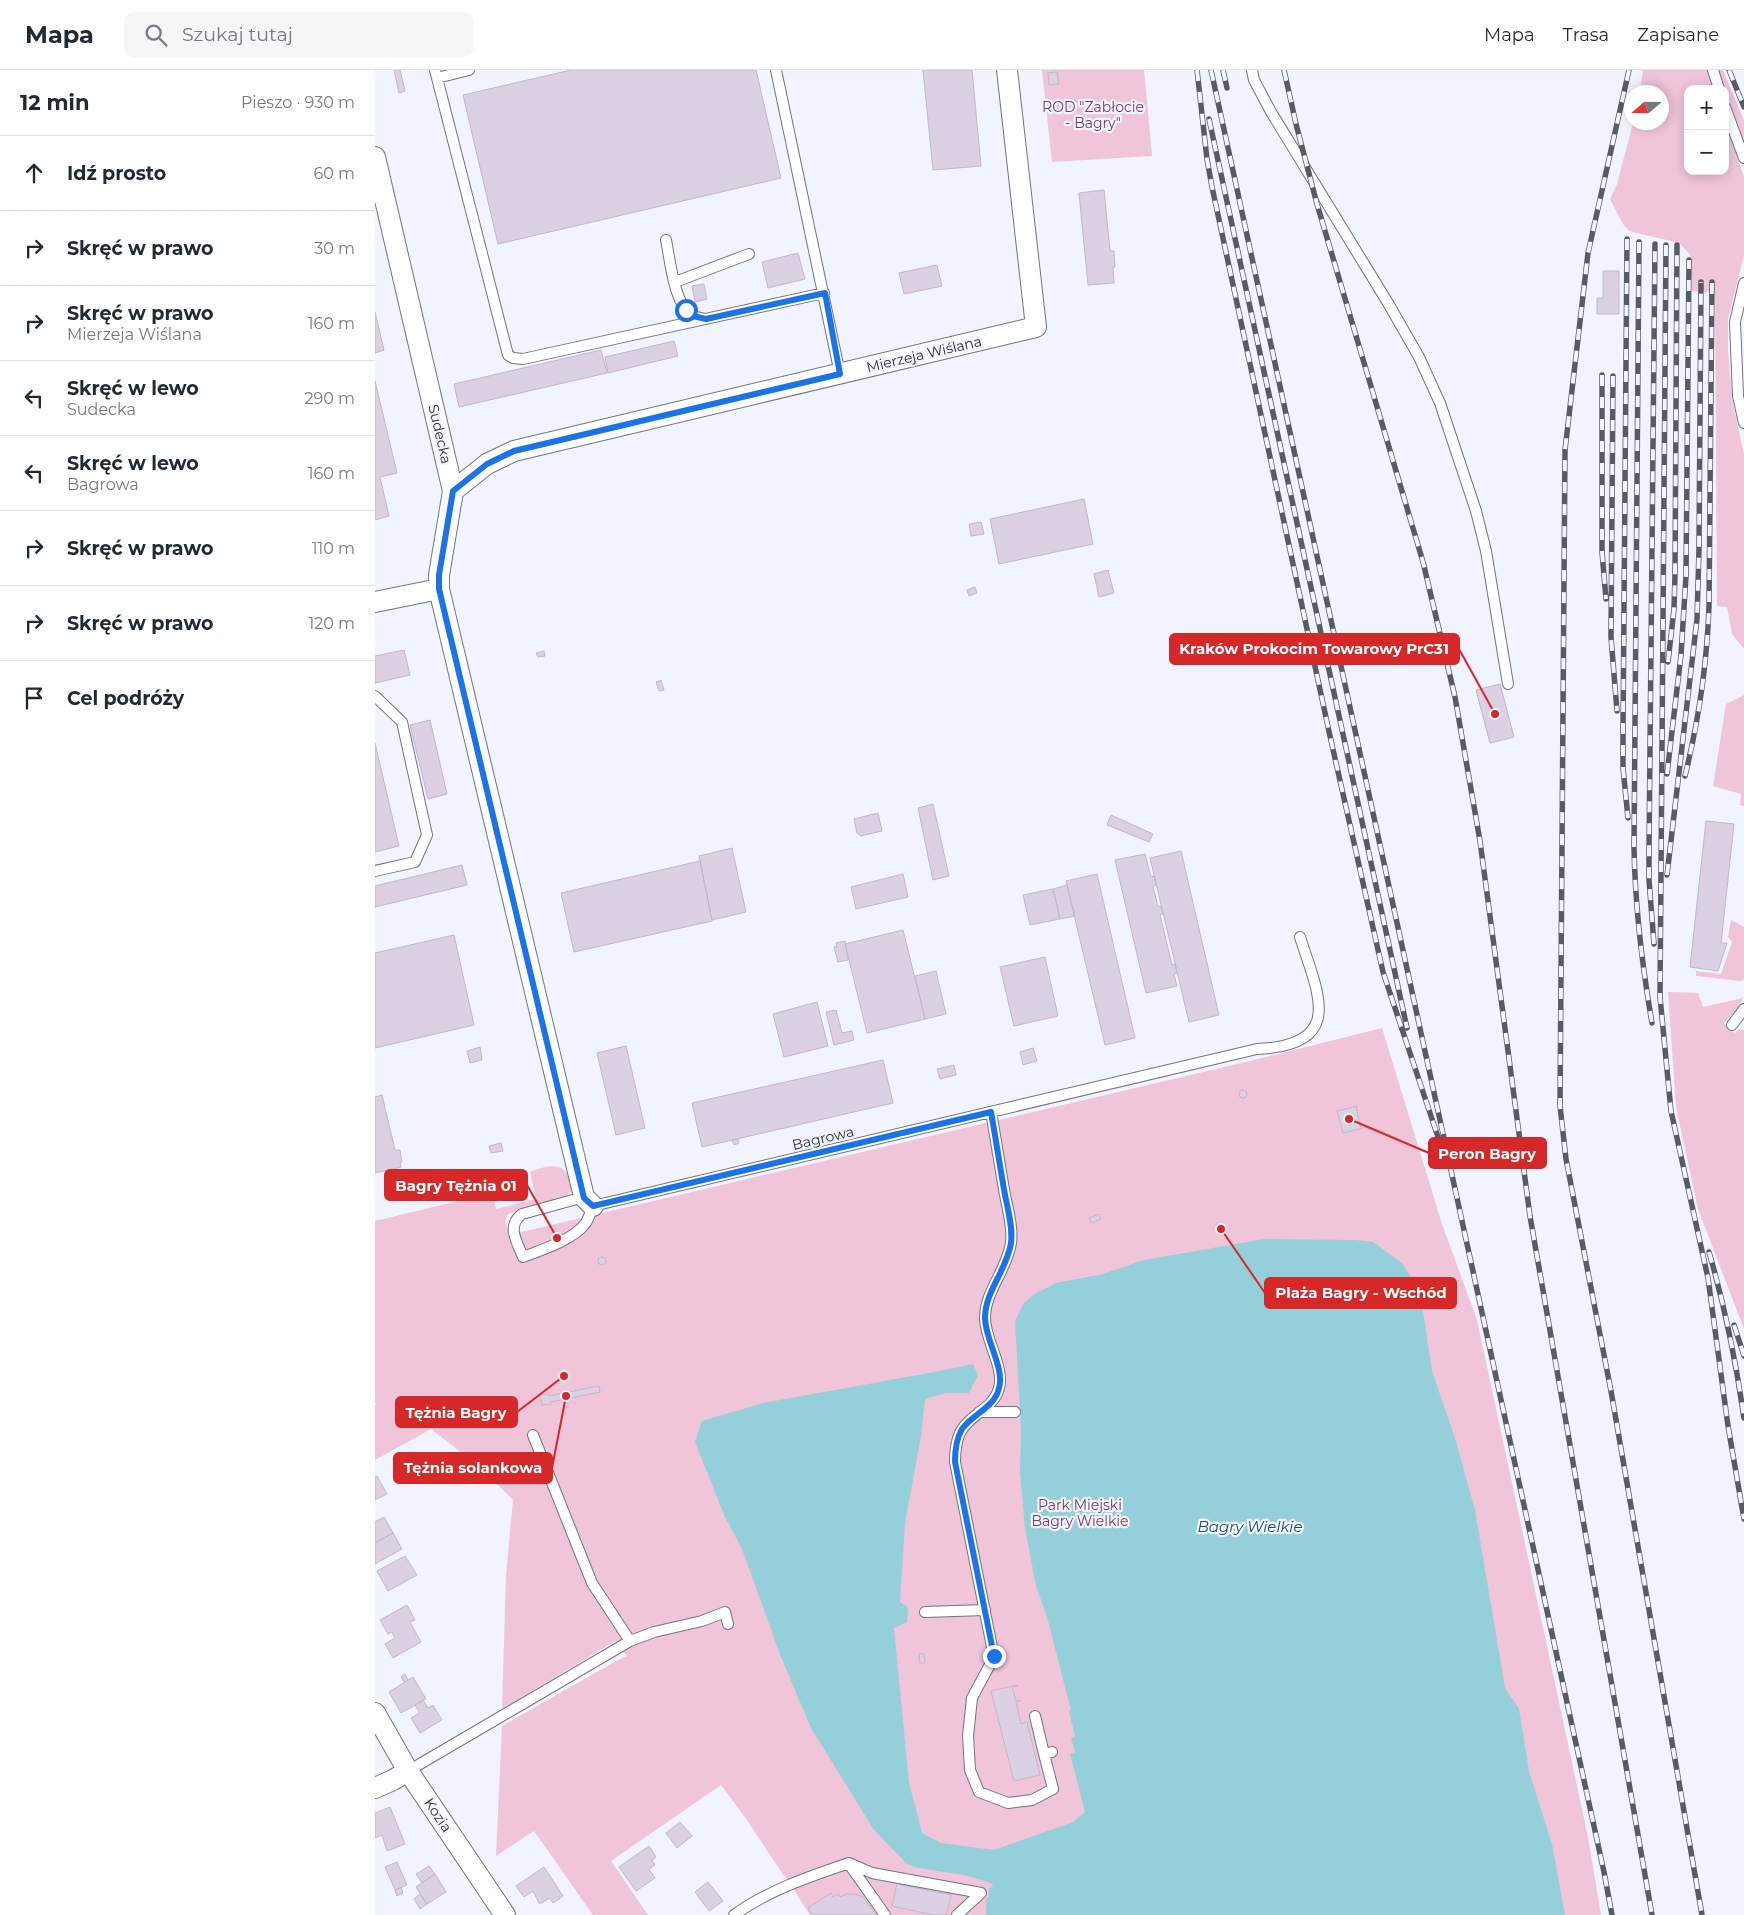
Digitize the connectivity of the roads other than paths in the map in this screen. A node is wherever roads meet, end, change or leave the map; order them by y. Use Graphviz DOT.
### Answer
graph roads {
  1 [pos="469,70"];
  2 [pos="776,70"];
  3 [pos="1007,70"];
  4 [pos="1252,70"];
  5 [pos="1713,70"];
  6 [pos="436,74"];
  7 [pos="1718,85"];
  8 [pos="1729,118"];
  9 [pos="375,156"];
  10 [pos="1744,158"];
  11 [pos="666,240"];
  12 [pos="749,254"];
  13 [pos="675,282"];
  14 [pos="1744,283"];
  15 [pos="825,293"];
  16 [pos="706,319"];
  17 [pos="840,374"];
  18 [pos="1744,423"];
  19 [pos="453,491"];
  20 [pos="439,589"];
  21 [pos="375,602"];
  22 [pos="1508,684"];
  23 [pos="375,696"];
  24 [pos="375,872"];
  25 [pos="1300,937"];
  26 [pos="1744,1010"];
  27 [pos="1732,1025"];
  28 [pos="991,1112"];
  29 [pos="588,1202"];
  30 [pos="979,1412"];
  31 [pos="1015,1412"];
  32 [pos="533,1435"];
  33 [pos="985,1610"];
  34 [pos="925,1612"];
  35 [pos="729,1624"];
  36 [pos="630,1641"];
  37 [pos="375,1713"];
  38 [pos="1035,1716"];
  39 [pos="408,1771"];
  40 [pos="375,1788"];
  41 [pos="849,1863"];
  42 [pos="505,1915"];
  43 [pos="734,1915"];
  44 [pos="885,1915"];
  45 [pos="957,1915"];
  1 -- 6 [label="lane"];
  2 -- 15 [label="lane"];
  3 -- 17 [label="street, Mierzeja Wiślana"];
  4 -- 22 [label="lane"];
  5 -- 7 [label="lane"];
  6 -- 16 [label="lane"];
  8 -- 10 [label="lane"];
  9 -- 19 [label="street, Sudecka"];
  11 -- 13 [label="lane"];
  12 -- 13 [label="lane"];
  13 -- 16 [label="lane"];
  14 -- 18 [label="lane"];
  15 -- 16 [label="lane"];
  15 -- 17 [label="lane"];
  17 -- 19 [label="street, Mierzeja Wiślana"];
  19 -- 20 [label="street, Sudecka"];
  20 -- 21 [label="street"];
  20 -- 29 [label="street, Sudecka"];
  23 -- 24 [label="lane"];
  25 -- 28 [label="lane, Bagrowa"];
  26 -- 27 [label="lane"];
  28 -- 29 [label="lane, Bagrowa"];
  28 -- 30 [label="lane"];
  29 -- 29 [label="lane, Bagrowa"];
  30 -- 31 [label="lane"];
  30 -- 33 [label="lane"];
  32 -- 36 [label="lane"];
  33 -- 34 [label="lane"];
  33 -- 38 [label="lane"];
  35 -- 36 [label="lane"];
  36 -- 39 [label="lane"];
  37 -- 39 [label="street, Kozia"];
  39 -- 40 [label="street"];
  39 -- 42 [label="street, Kozia"];
  41 -- 43 [label="lane"];
  41 -- 44 [label="lane"];
  41 -- 45 [label="lane"];
}
